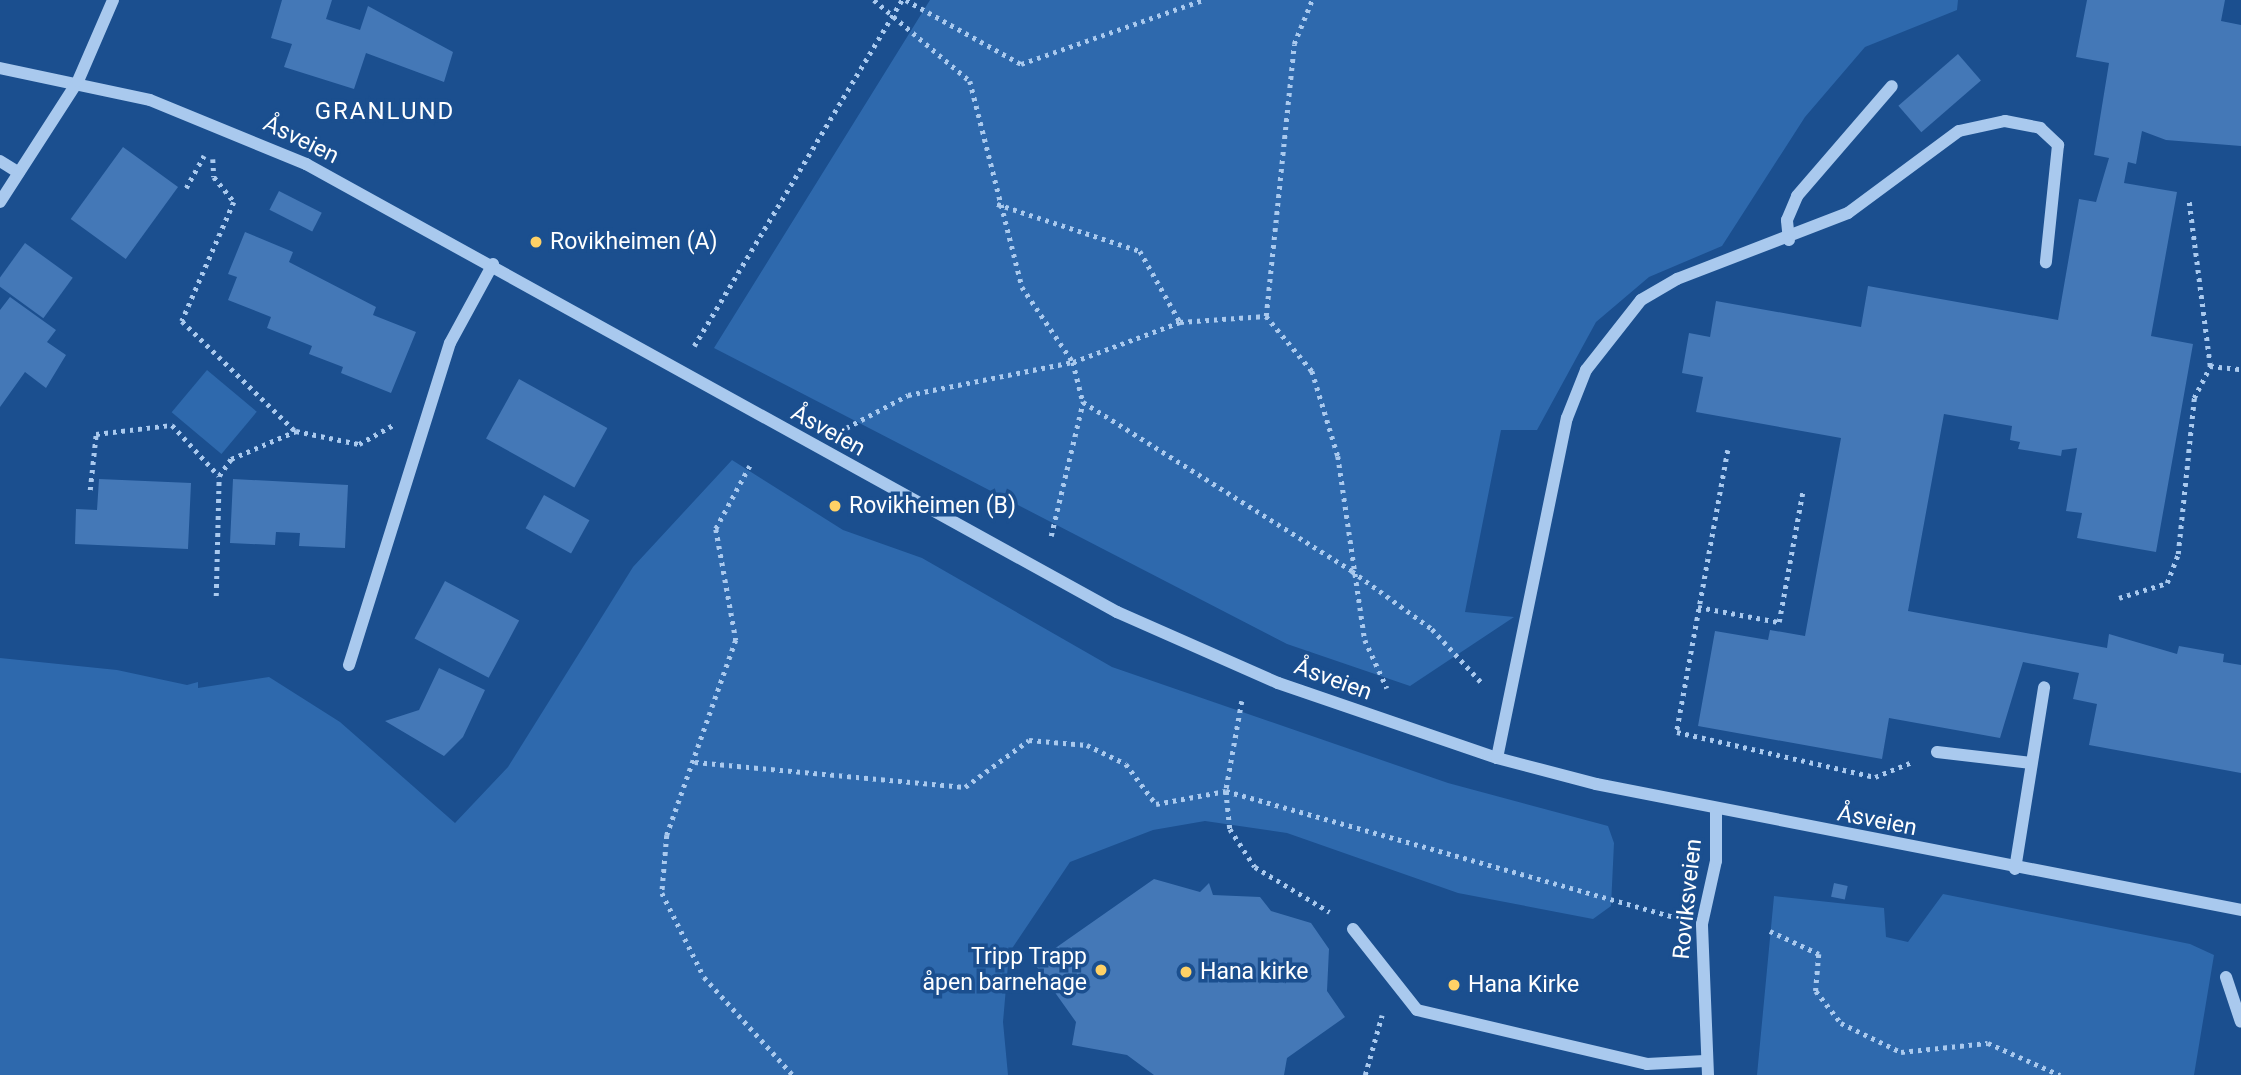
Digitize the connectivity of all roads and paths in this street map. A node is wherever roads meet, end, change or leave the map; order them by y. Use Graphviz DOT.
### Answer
graph roads {
  1 [pos="113,0"];
  2 [pos="874,0"];
  3 [pos="904,0"];
  4 [pos="1203,0"];
  5 [pos="1312,0"];
  6 [pos="890,19"];
  7 [pos="0,68"];
  8 [pos="78,81"];
  9 [pos="1892,86"];
  10 [pos="204,156"];
  11 [pos="213,158"];
  12 [pos="0,161"];
  13 [pos="19,173"];
  14 [pos="186,188"];
  15 [pos="2189,201"];
  16 [pos="0,202"];
  17 [pos="996,204"];
  18 [pos="1790,240"];
  19 [pos="2046,262"];
  20 [pos="493,264"];
  21 [pos="1266,316"];
  22 [pos="1180,322"];
  23 [pos="693,347"];
  24 [pos="1073,362"];
  25 [pos="2210,366"];
  26 [pos="2241,369"];
  27 [pos="1083,402"];
  28 [pos="423,422"];
  29 [pos="846,428"];
  30 [pos="296,431"];
  31 [pos="1728,450"];
  32 [pos="750,466"];
  33 [pos="219,476"];
  34 [pos="90,490"];
  35 [pos="1803,490"];
  36 [pos="1051,536"];
  37 [pos="1352,571"];
  38 [pos="216,596"];
  39 [pos="2119,598"];
  40 [pos="1698,607"];
  41 [pos="349,665"];
  42 [pos="2044,687"];
  43 [pos="1389,692"];
  44 [pos="1242,696"];
  45 [pos="1505,729"];
  46 [pos="1937,752"];
  47 [pos="1497,758"];
  48 [pos="695,762"];
  49 [pos="2031,763"];
  50 [pos="1226,791"];
  51 [pos="1716,812"];
  52 [pos="2015,869"];
  53 [pos="2241,910"];
  54 [pos="1702,924"];
  55 [pos="1353,929"];
  56 [pos="1770,931"];
  57 [pos="2226,976"];
  58 [pos="2241,1022"];
  59 [pos="1378,1032"];
  60 [pos="1705,1060"];
  61 [pos="793,1075"];
  62 [pos="1365,1075"];
  63 [pos="1708,1075"];
  64 [pos="2060,1075"];
  1 -- 8 [label="street"];
  2 -- 6 [label="path"];
  3 -- 4 [label="path"];
  3 -- 6 [label="path"];
  5 -- 21 [label="path"];
  6 -- 17 [label="path"];
  6 -- 23 [label="path"];
  7 -- 8 [label="street, Åsveien"];
  8 -- 13 [label="street"];
  8 -- 20 [label="street, Åsveien"];
  9 -- 18 [label="street"];
  10 -- 14 [label="path"];
  11 -- 30 [label="path"];
  12 -- 13 [label="street"];
  13 -- 16 [label="street"];
  15 -- 25 [label="path"];
  17 -- 22 [label="path"];
  17 -- 24 [label="path"];
  18 -- 19 [label="street"];
  18 -- 45 [label="street"];
  20 -- 28 [label="street"];
  20 -- 47 [label="street, Åsveien"];
  21 -- 22 [label="path"];
  21 -- 37 [label="path"];
  22 -- 24 [label="path"];
  24 -- 27 [label="path"];
  24 -- 29 [label="path"];
  25 -- 26 [label="path"];
  25 -- 39 [label="path"];
  27 -- 36 [label="path"];
  27 -- 37 [label="path"];
  28 -- 30 [label="path"];
  28 -- 41 [label="street"];
  30 -- 33 [label="path"];
  31 -- 40 [label="path"];
  32 -- 48 [label="path"];
  33 -- 34 [label="path"];
  33 -- 38 [label="path"];
  35 -- 40 [label="path"];
  37 -- 43 [label="path"];
  37 -- 45 [label="path"];
  40 -- 46 [label="path"];
  42 -- 49 [label="street"];
  44 -- 50 [label="path"];
  45 -- 47 [label="street"];
  46 -- 49 [label="street"];
  47 -- 51 [label="street, Åsveien"];
  48 -- 50 [label="path"];
  48 -- 61 [label="path"];
  49 -- 52 [label="street"];
  50 -- 54 [label="path"];
  50 -- 55 [label="path"];
  51 -- 52 [label="street, Åsveien"];
  51 -- 54 [label="street, Roviksveien"];
  52 -- 53 [label="street, Åsveien"];
  54 -- 60 [label="street, Roviksveien"];
  55 -- 60 [label="street"];
  56 -- 64 [label="path"];
  57 -- 58 [label="street"];
  59 -- 62 [label="path"];
  60 -- 63 [label="street, Roviksveien"];
}
